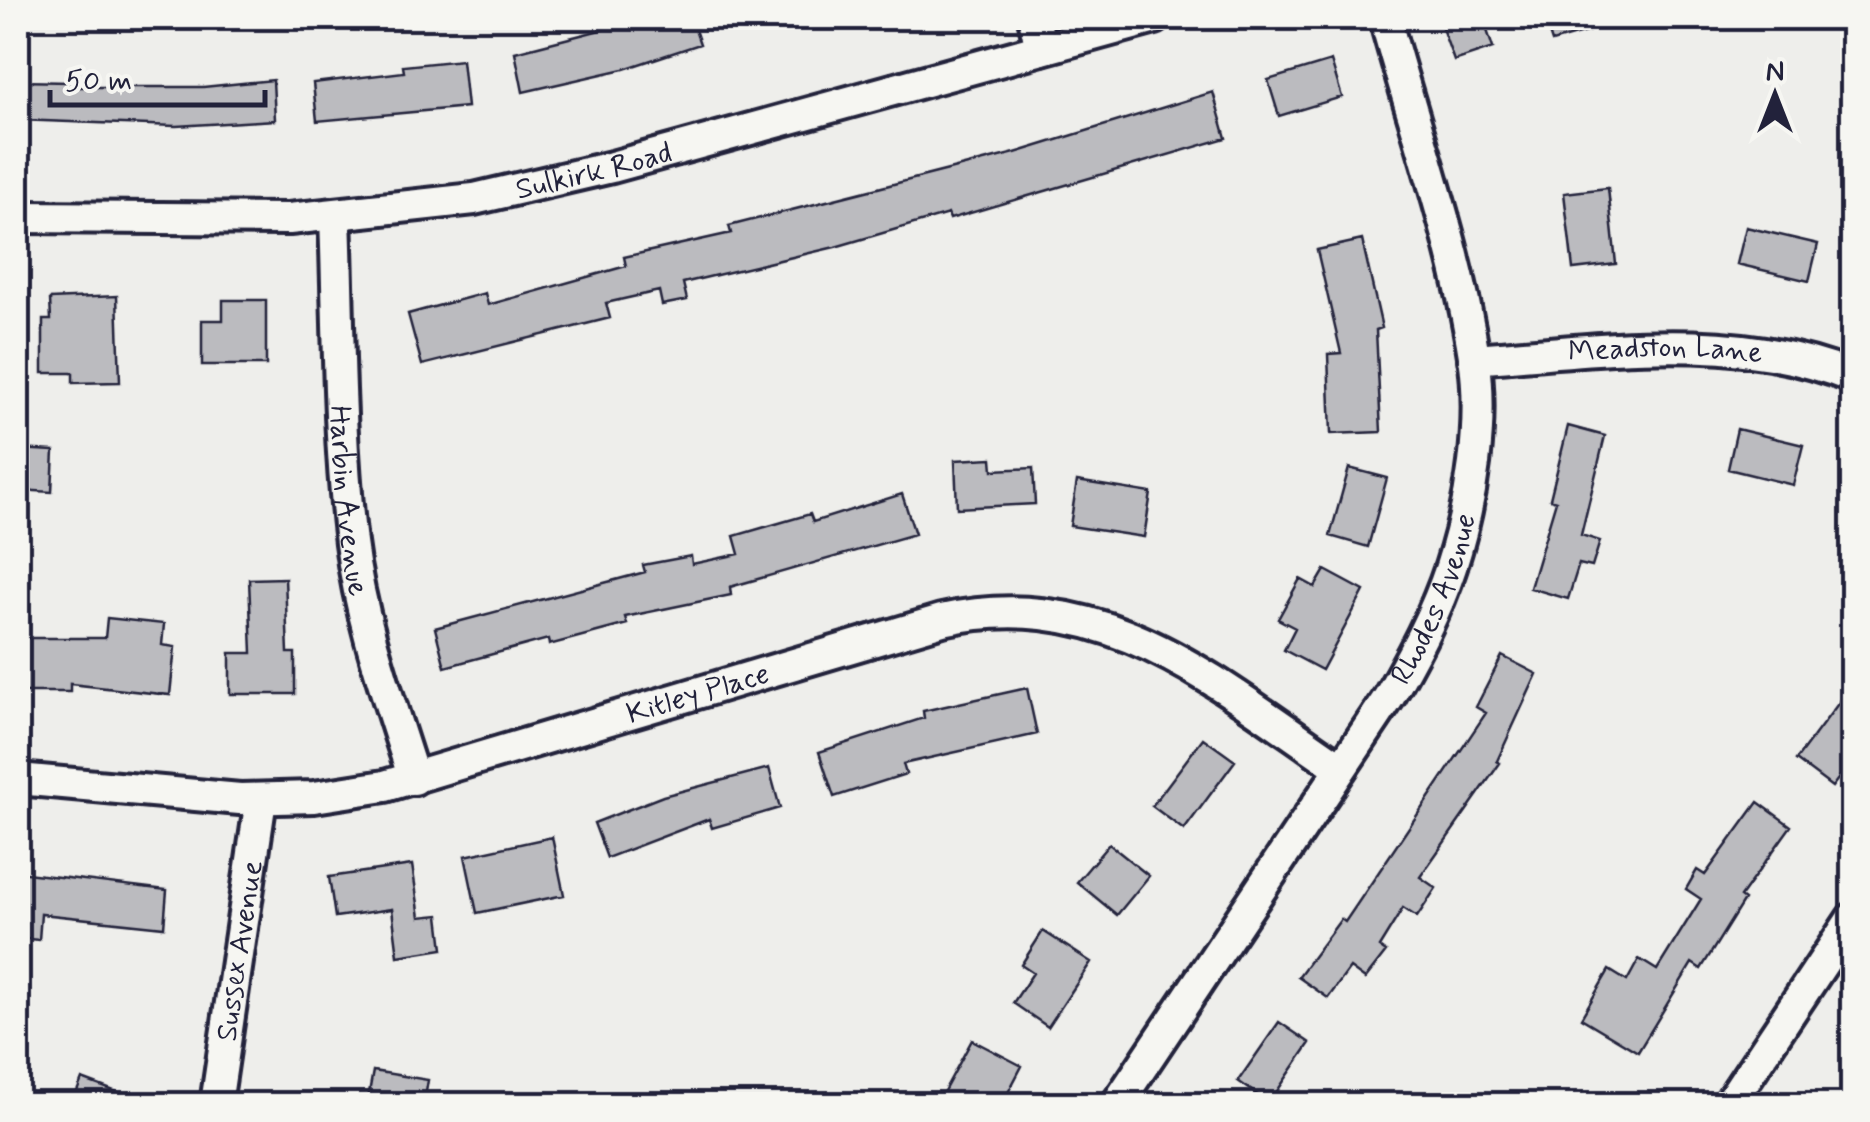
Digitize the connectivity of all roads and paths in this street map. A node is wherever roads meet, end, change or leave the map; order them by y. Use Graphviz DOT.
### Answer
graph roads {
  1 [pos="1034,18"];
  2 [pos="1155,18"];
  3 [pos="1385,18"];
  4 [pos="1041,49"];
  5 [pos="335,216"];
  6 [pos="18,217"];
  7 [pos="1474,358"];
  8 [pos="1852,377"];
  9 [pos="1341,768"];
  10 [pos="414,779"];
  11 [pos="18,780"];
  12 [pos="261,799"];
  13 [pos="1852,919"];
  14 [pos="216,1104"];
  15 [pos="1117,1104"];
  16 [pos="1729,1104"];
  1 -- 4 [label="street"];
  2 -- 4 [label="street, Sulkirk Road"];
  3 -- 7 [label="street, Rhodes Avenue"];
  4 -- 5 [label="street, Sulkirk Road"];
  5 -- 6 [label="street, Sulkirk Road"];
  5 -- 10 [label="street, Harbin Avenue"];
  7 -- 8 [label="street, Meadston Lane"];
  7 -- 9 [label="street, Rhodes Avenue"];
  9 -- 10 [label="street, Kitley Place"];
  9 -- 15 [label="street, Rhodes Avenue"];
  10 -- 12 [label="street, Kitley Place"];
  11 -- 12 [label="street, Kitley Place"];
  12 -- 14 [label="street, Sussex Avenue"];
  13 -- 16 [label="street"];
}
